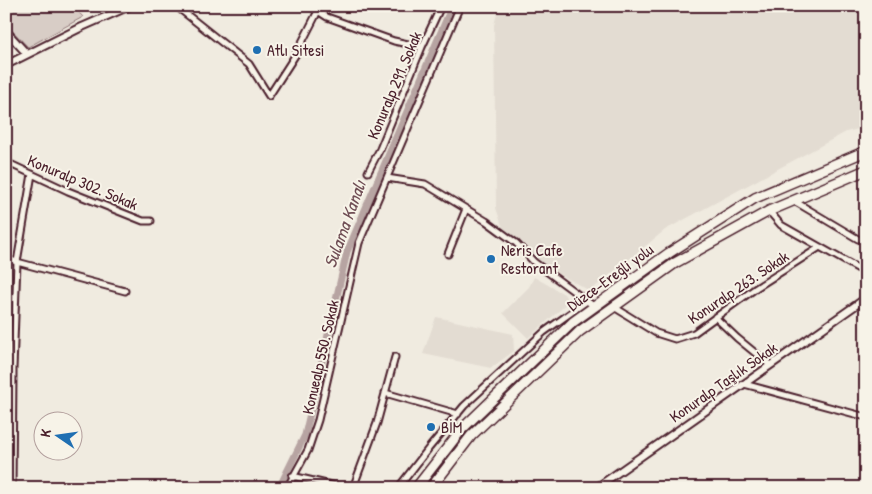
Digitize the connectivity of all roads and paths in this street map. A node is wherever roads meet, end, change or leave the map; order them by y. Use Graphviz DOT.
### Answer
graph roads {
  1 [pos="130,6"];
  2 [pos="176,6"];
  3 [pos="310,6"];
  4 [pos="441,6"];
  5 [pos="460,6"];
  6 [pos="318,11"];
  7 [pos="6,31"];
  8 [pos="422,47"];
  9 [pos="27,54"];
  10 [pos="6,65"];
  11 [pos="866,151"];
  12 [pos="6,162"];
  13 [pos="866,170"];
  14 [pos="368,172"];
  15 [pos="32,174"];
  16 [pos="387,178"];
  17 [pos="793,200"];
  18 [pos="466,209"];
  19 [pos="769,211"];
  20 [pos="151,221"];
  21 [pos="858,239"];
  22 [pos="820,247"];
  23 [pos="448,254"];
  24 [pos="6,259"];
  25 [pos="17,262"];
  26 [pos="866,273"];
  27 [pos="125,291"];
  28 [pos="866,298"];
  29 [pos="591,304"];
  30 [pos="614,307"];
  31 [pos="715,317"];
  32 [pos="395,357"];
  33 [pos="770,365"];
  34 [pos="13,369"];
  35 [pos="6,371"];
  36 [pos="744,384"];
  37 [pos="385,393"];
  38 [pos="458,414"];
  39 [pos="866,417"];
  40 [pos="292,476"];
  41 [pos="12,488"];
  42 [pos="287,488"];
  43 [pos="344,488"];
  44 [pos="353,488"];
  45 [pos="398,488"];
  46 [pos="416,488"];
  47 [pos="431,488"];
  48 [pos="596,488"];
  1 -- 9 [label="street"];
  2 -- 6 [label="street"];
  3 -- 6 [label="street"];
  4 -- 8 [label="street, Konuralp 291. Sokak"];
  5 -- 16 [label="street, Konuealp 550. Sokak"];
  6 -- 8 [label="street"];
  7 -- 9 [label="street"];
  8 -- 14 [label="street, Konuralp 291. Sokak"];
  9 -- 10 [label="street"];
  11 -- 29 [label="highway, Düzce-Ereğli yolu"];
  12 -- 15 [label="street, Konuralp 302. Sokak"];
  13 -- 17 [label="highway, Düzce-Ereğli yolu"];
  15 -- 20 [label="street, Konuralp 302. Sokak"];
  15 -- 25 [label="street"];
  16 -- 18 [label="street"];
  16 -- 40 [label="street, Konuealp 550. Sokak"];
  17 -- 19 [label="highway, Düzce-Ereğli yolu"];
  17 -- 21 [label="street"];
  18 -- 23 [label="street"];
  18 -- 29 [label="street"];
  19 -- 22 [label="street, Konuralp 263. Sokak"];
  19 -- 30 [label="highway, Düzce-Ereğli yolu"];
  22 -- 26 [label="street, Konuralp 263. Sokak"];
  22 -- 31 [label="street, Konuralp 263. Sokak"];
  24 -- 25 [label="street"];
  25 -- 27 [label="street"];
  25 -- 34 [label="street"];
  28 -- 33 [label="street, Konuralp Taşlık Sokak"];
  29 -- 38 [label="street"];
  29 -- 46 [label="highway, Düzce-Ereğli yolu"];
  30 -- 31 [label="street, Konuralp 263. Sokak"];
  30 -- 47 [label="highway, Düzce-Ereğli yolu"];
  31 -- 33 [label="street"];
  32 -- 37 [label="street"];
  33 -- 36 [label="street, Konuralp Taşlık Sokak"];
  34 -- 35 [label="street"];
  34 -- 41 [label="street"];
  36 -- 39 [label="street"];
  36 -- 48 [label="street, Konuralp Taşlık Sokak"];
  37 -- 38 [label="street"];
  37 -- 44 [label="street"];
  38 -- 45 [label="street"];
  40 -- 42 [label="street, Konuealp 550. Sokak"];
  40 -- 43 [label="street"];
}
